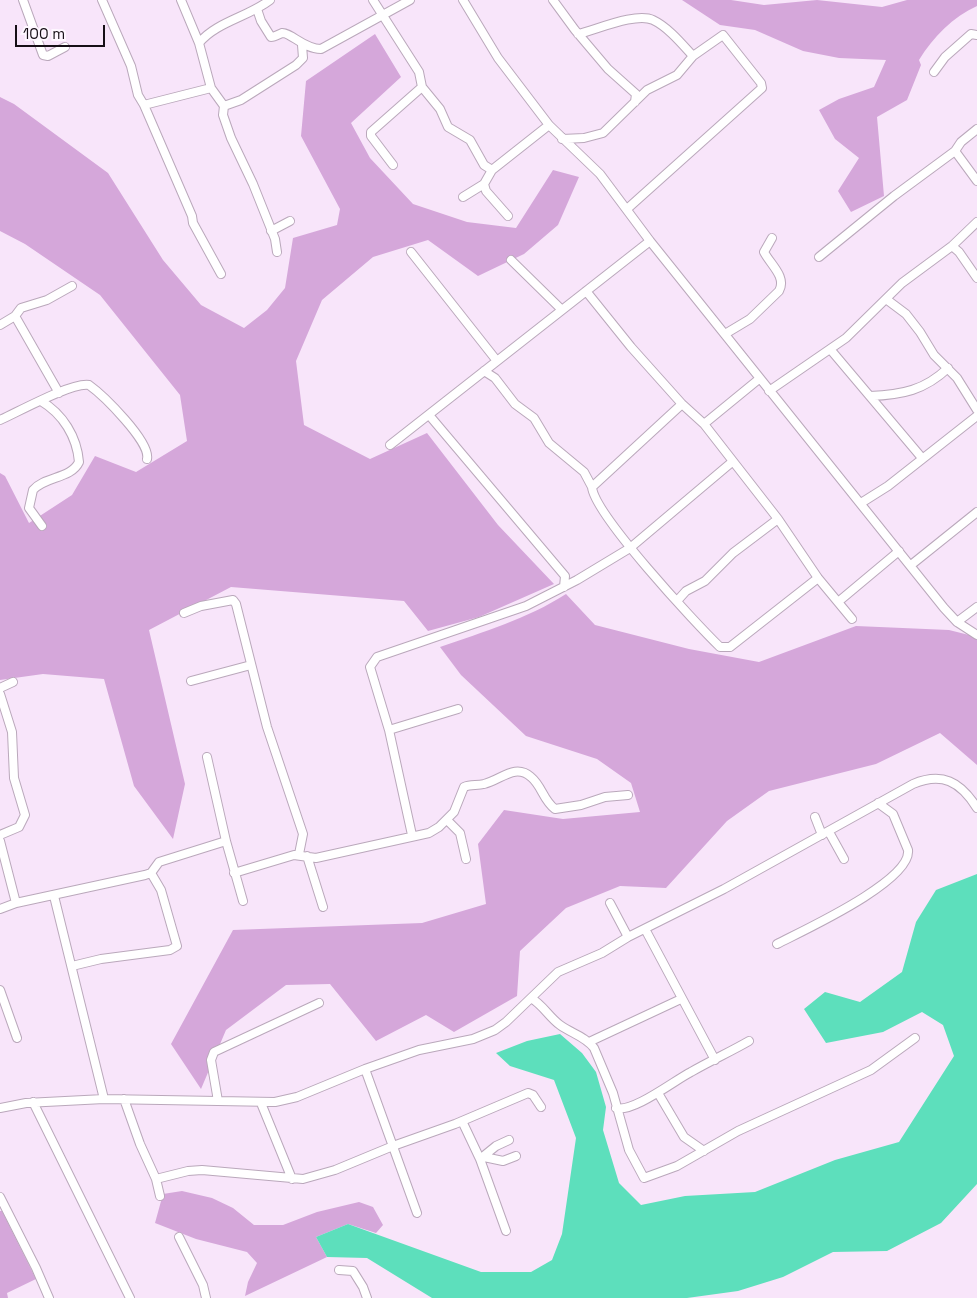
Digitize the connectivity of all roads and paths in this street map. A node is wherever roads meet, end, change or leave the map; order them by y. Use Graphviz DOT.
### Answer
graph roads {
  1 [pos="23,0"];
  2 [pos="102,0"];
  3 [pos="181,0"];
  4 [pos="270,0"];
  5 [pos="373,0"];
  6 [pos="410,0"];
  7 [pos="463,0"];
  8 [pos="552,0"];
  9 [pos="258,9"];
  10 [pos="383,16"];
  11 [pos="578,34"];
  12 [pos="977,35"];
  13 [pos="199,43"];
  14 [pos="302,44"];
  15 [pos="65,47"];
  16 [pos="693,56"];
  17 [pos="934,72"];
  18 [pos="422,87"];
  19 [pos="211,88"];
  20 [pos="635,102"];
  21 [pos="144,105"];
  22 [pos="224,106"];
  23 [pos="549,125"];
  24 [pos="977,129"];
  25 [pos="562,139"];
  26 [pos="955,151"];
  27 [pos="393,166"];
  28 [pos="492,170"];
  29 [pos="977,181"];
  30 [pos="484,184"];
  31 [pos="464,197"];
  32 [pos="627,209"];
  33 [pos="508,216"];
  34 [pos="290,221"];
  35 [pos="977,222"];
  36 [pos="271,231"];
  37 [pos="772,238"];
  38 [pos="650,241"];
  39 [pos="952,246"];
  40 [pos="277,252"];
  41 [pos="411,252"];
  42 [pos="819,257"];
  43 [pos="511,260"];
  44 [pos="221,274"];
  45 [pos="977,278"];
  46 [pos="72,286"];
  47 [pos="586,291"];
  48 [pos="886,299"];
  49 [pos="561,310"];
  50 [pos="15,316"];
  51 [pos="0,325"];
  52 [pos="725,334"];
  53 [pos="830,349"];
  54 [pos="497,361"];
  55 [pos="948,368"];
  56 [pos="484,371"];
  57 [pos="759,379"];
  58 [pos="769,392"];
  59 [pos="59,393"];
  60 [pos="870,396"];
  61 [pos="42,401"];
  62 [pos="682,404"];
  63 [pos="977,410"];
  64 [pos="429,415"];
  65 [pos="977,416"];
  66 [pos="0,420"];
  67 [pos="704,424"];
  68 [pos="390,445"];
  69 [pos="922,458"];
  70 [pos="146,459"];
  71 [pos="732,462"];
  72 [pos="592,487"];
  73 [pos="861,503"];
  74 [pos="977,512"];
  75 [pos="778,519"];
  76 [pos="42,526"];
  77 [pos="630,548"];
  78 [pos="899,551"];
  79 [pos="911,565"];
  80 [pos="818,578"];
  81 [pos="564,586"];
  82 [pos="677,601"];
  83 [pos="838,602"];
  84 [pos="977,606"];
  85 [pos="184,613"];
  86 [pos="852,619"];
  87 [pos="957,622"];
  88 [pos="977,635"];
  89 [pos="251,665"];
  90 [pos="191,681"];
  91 [pos="13,682"];
  92 [pos="0,688"];
  93 [pos="0,694"];
  94 [pos="458,708"];
  95 [pos="389,730"];
  96 [pos="207,757"];
  97 [pos="628,795"];
  98 [pos="878,803"];
  99 [pos="977,808"];
  100 [pos="815,817"];
  101 [pos="447,820"];
  102 [pos="825,833"];
  103 [pos="0,835"];
  104 [pos="412,835"];
  105 [pos="0,841"];
  106 [pos="226,842"];
  107 [pos="303,855"];
  108 [pos="466,859"];
  109 [pos="844,859"];
  110 [pos="152,873"];
  111 [pos="234,873"];
  112 [pos="54,896"];
  113 [pos="244,901"];
  114 [pos="16,903"];
  115 [pos="610,903"];
  116 [pos="323,907"];
  117 [pos="0,909"];
  118 [pos="645,929"];
  119 [pos="628,937"];
  120 [pos="777,944"];
  121 [pos="72,966"];
  122 [pos="0,990"];
  123 [pos="530,998"];
  124 [pos="681,998"];
  125 [pos="319,1003"];
  126 [pos="17,1038"];
  127 [pos="915,1038"];
  128 [pos="749,1041"];
  129 [pos="589,1042"];
  130 [pos="716,1060"];
  131 [pos="365,1069"];
  132 [pos="658,1093"];
  133 [pos="104,1099"];
  134 [pos="124,1099"];
  135 [pos="218,1100"];
  136 [pos="33,1102"];
  137 [pos="261,1103"];
  138 [pos="541,1107"];
  139 [pos="0,1108"];
  140 [pos="616,1108"];
  141 [pos="462,1121"];
  142 [pos="509,1140"];
  143 [pos="393,1146"];
  144 [pos="704,1151"];
  145 [pos="516,1156"];
  146 [pos="482,1158"];
  147 [pos="156,1179"];
  148 [pos="292,1179"];
  149 [pos="160,1196"];
  150 [pos="0,1197"];
  151 [pos="417,1213"];
  152 [pos="506,1231"];
  153 [pos="179,1237"];
  154 [pos="339,1270"];
  155 [pos="49,1298"];
  156 [pos="130,1298"];
  157 [pos="206,1298"];
  158 [pos="367,1298"];
  1 -- 15 [label="street"];
  2 -- 21 [label="street"];
  3 -- 13 [label="street"];
  4 -- 9 [label="street"];
  5 -- 10 [label="street"];
  6 -- 10 [label="street"];
  7 -- 23 [label="street"];
  8 -- 11 [label="street"];
  9 -- 13 [label="street"];
  9 -- 14 [label="street"];
  10 -- 14 [label="street"];
  10 -- 18 [label="street"];
  11 -- 16 [label="street"];
  11 -- 20 [label="street"];
  12 -- 17 [label="street"];
  13 -- 19 [label="street"];
  14 -- 22 [label="street"];
  16 -- 20 [label="street"];
  16 -- 32 [label="street"];
  18 -- 27 [label="street"];
  18 -- 28 [label="street"];
  19 -- 21 [label="street"];
  19 -- 22 [label="street"];
  20 -- 25 [label="street"];
  21 -- 44 [label="street"];
  22 -- 36 [label="street"];
  23 -- 25 [label="street"];
  23 -- 28 [label="street"];
  24 -- 26 [label="street"];
  25 -- 32 [label="street"];
  26 -- 29 [label="street"];
  26 -- 42 [label="street"];
  28 -- 30 [label="street"];
  30 -- 31 [label="street"];
  30 -- 33 [label="street"];
  32 -- 38 [label="street"];
  34 -- 36 [label="street"];
  35 -- 39 [label="street"];
  36 -- 40 [label="street"];
  37 -- 52 [label="street"];
  38 -- 47 [label="street"];
  38 -- 52 [label="street"];
  39 -- 45 [label="street"];
  39 -- 48 [label="street"];
  41 -- 54 [label="street"];
  43 -- 49 [label="street"];
  46 -- 50 [label="street"];
  47 -- 49 [label="street"];
  47 -- 62 [label="street"];
  48 -- 53 [label="street"];
  48 -- 55 [label="street"];
  49 -- 54 [label="street"];
  50 -- 51 [label="street"];
  50 -- 59 [label="street"];
  52 -- 57 [label="street"];
  53 -- 58 [label="street"];
  53 -- 60 [label="street"];
  54 -- 56 [label="street"];
  55 -- 60 [label="street"];
  55 -- 63 [label="street"];
  56 -- 64 [label="street"];
  56 -- 72 [label="street"];
  57 -- 58 [label="street"];
  57 -- 67 [label="street"];
  58 -- 73 [label="street"];
  59 -- 61 [label="street"];
  59 -- 70 [label="street"];
  60 -- 69 [label="street"];
  61 -- 66 [label="street"];
  61 -- 76 [label="street"];
  62 -- 67 [label="street"];
  62 -- 72 [label="street"];
  64 -- 68 [label="street"];
  64 -- 81 [label="street"];
  65 -- 69 [label="street"];
  67 -- 71 [label="street"];
  69 -- 73 [label="street"];
  71 -- 75 [label="street"];
  71 -- 77 [label="street"];
  72 -- 77 [label="street"];
  73 -- 78 [label="street"];
  74 -- 79 [label="street"];
  75 -- 80 [label="street"];
  75 -- 82 [label="street"];
  77 -- 81 [label="street"];
  77 -- 82 [label="street"];
  78 -- 79 [label="street"];
  78 -- 83 [label="street"];
  79 -- 87 [label="street"];
  80 -- 82 [label="street"];
  80 -- 83 [label="street"];
  81 -- 95 [label="street"];
  83 -- 86 [label="street"];
  84 -- 87 [label="street"];
  85 -- 89 [label="street"];
  87 -- 88 [label="street"];
  89 -- 90 [label="street"];
  89 -- 107 [label="street"];
  91 -- 92 [label="street"];
  93 -- 103 [label="street"];
  94 -- 95 [label="street"];
  95 -- 104 [label="street"];
  96 -- 106 [label="street"];
  97 -- 101 [label="street"];
  98 -- 99 [label="street"];
  98 -- 102 [label="street"];
  98 -- 120 [label="street"];
  100 -- 102 [label="street"];
  101 -- 104 [label="street"];
  101 -- 108 [label="street"];
  102 -- 109 [label="street"];
  102 -- 118 [label="street"];
  104 -- 107 [label="street"];
  105 -- 114 [label="street"];
  106 -- 110 [label="street"];
  106 -- 111 [label="street"];
  107 -- 111 [label="street"];
  107 -- 116 [label="street"];
  110 -- 112 [label="street"];
  110 -- 121 [label="street"];
  111 -- 113 [label="street"];
  112 -- 114 [label="street"];
  112 -- 121 [label="street"];
  114 -- 117 [label="street"];
  115 -- 119 [label="street"];
  118 -- 119 [label="street"];
  118 -- 124 [label="street"];
  119 -- 123 [label="street"];
  121 -- 133 [label="street"];
  122 -- 126 [label="street"];
  123 -- 129 [label="street"];
  123 -- 131 [label="street"];
  124 -- 129 [label="street"];
  124 -- 130 [label="street"];
  125 -- 135 [label="street"];
  127 -- 144 [label="street"];
  128 -- 130 [label="street"];
  129 -- 140 [label="street"];
  130 -- 132 [label="street"];
  131 -- 137 [label="street"];
  131 -- 143 [label="street"];
  132 -- 140 [label="street"];
  132 -- 144 [label="street"];
  133 -- 134 [label="street"];
  133 -- 136 [label="street"];
  134 -- 135 [label="street"];
  134 -- 147 [label="street"];
  135 -- 137 [label="street"];
  136 -- 139 [label="street"];
  136 -- 156 [label="street"];
  137 -- 148 [label="street"];
  138 -- 141 [label="street"];
  140 -- 144 [label="street"];
  141 -- 143 [label="street"];
  141 -- 146 [label="street"];
  142 -- 146 [label="street"];
  143 -- 148 [label="street"];
  143 -- 151 [label="street"];
  145 -- 146 [label="street"];
  146 -- 152 [label="street"];
  147 -- 148 [label="street"];
  147 -- 149 [label="street"];
  150 -- 155 [label="street"];
  153 -- 157 [label="street"];
  154 -- 158 [label="street"];
}
